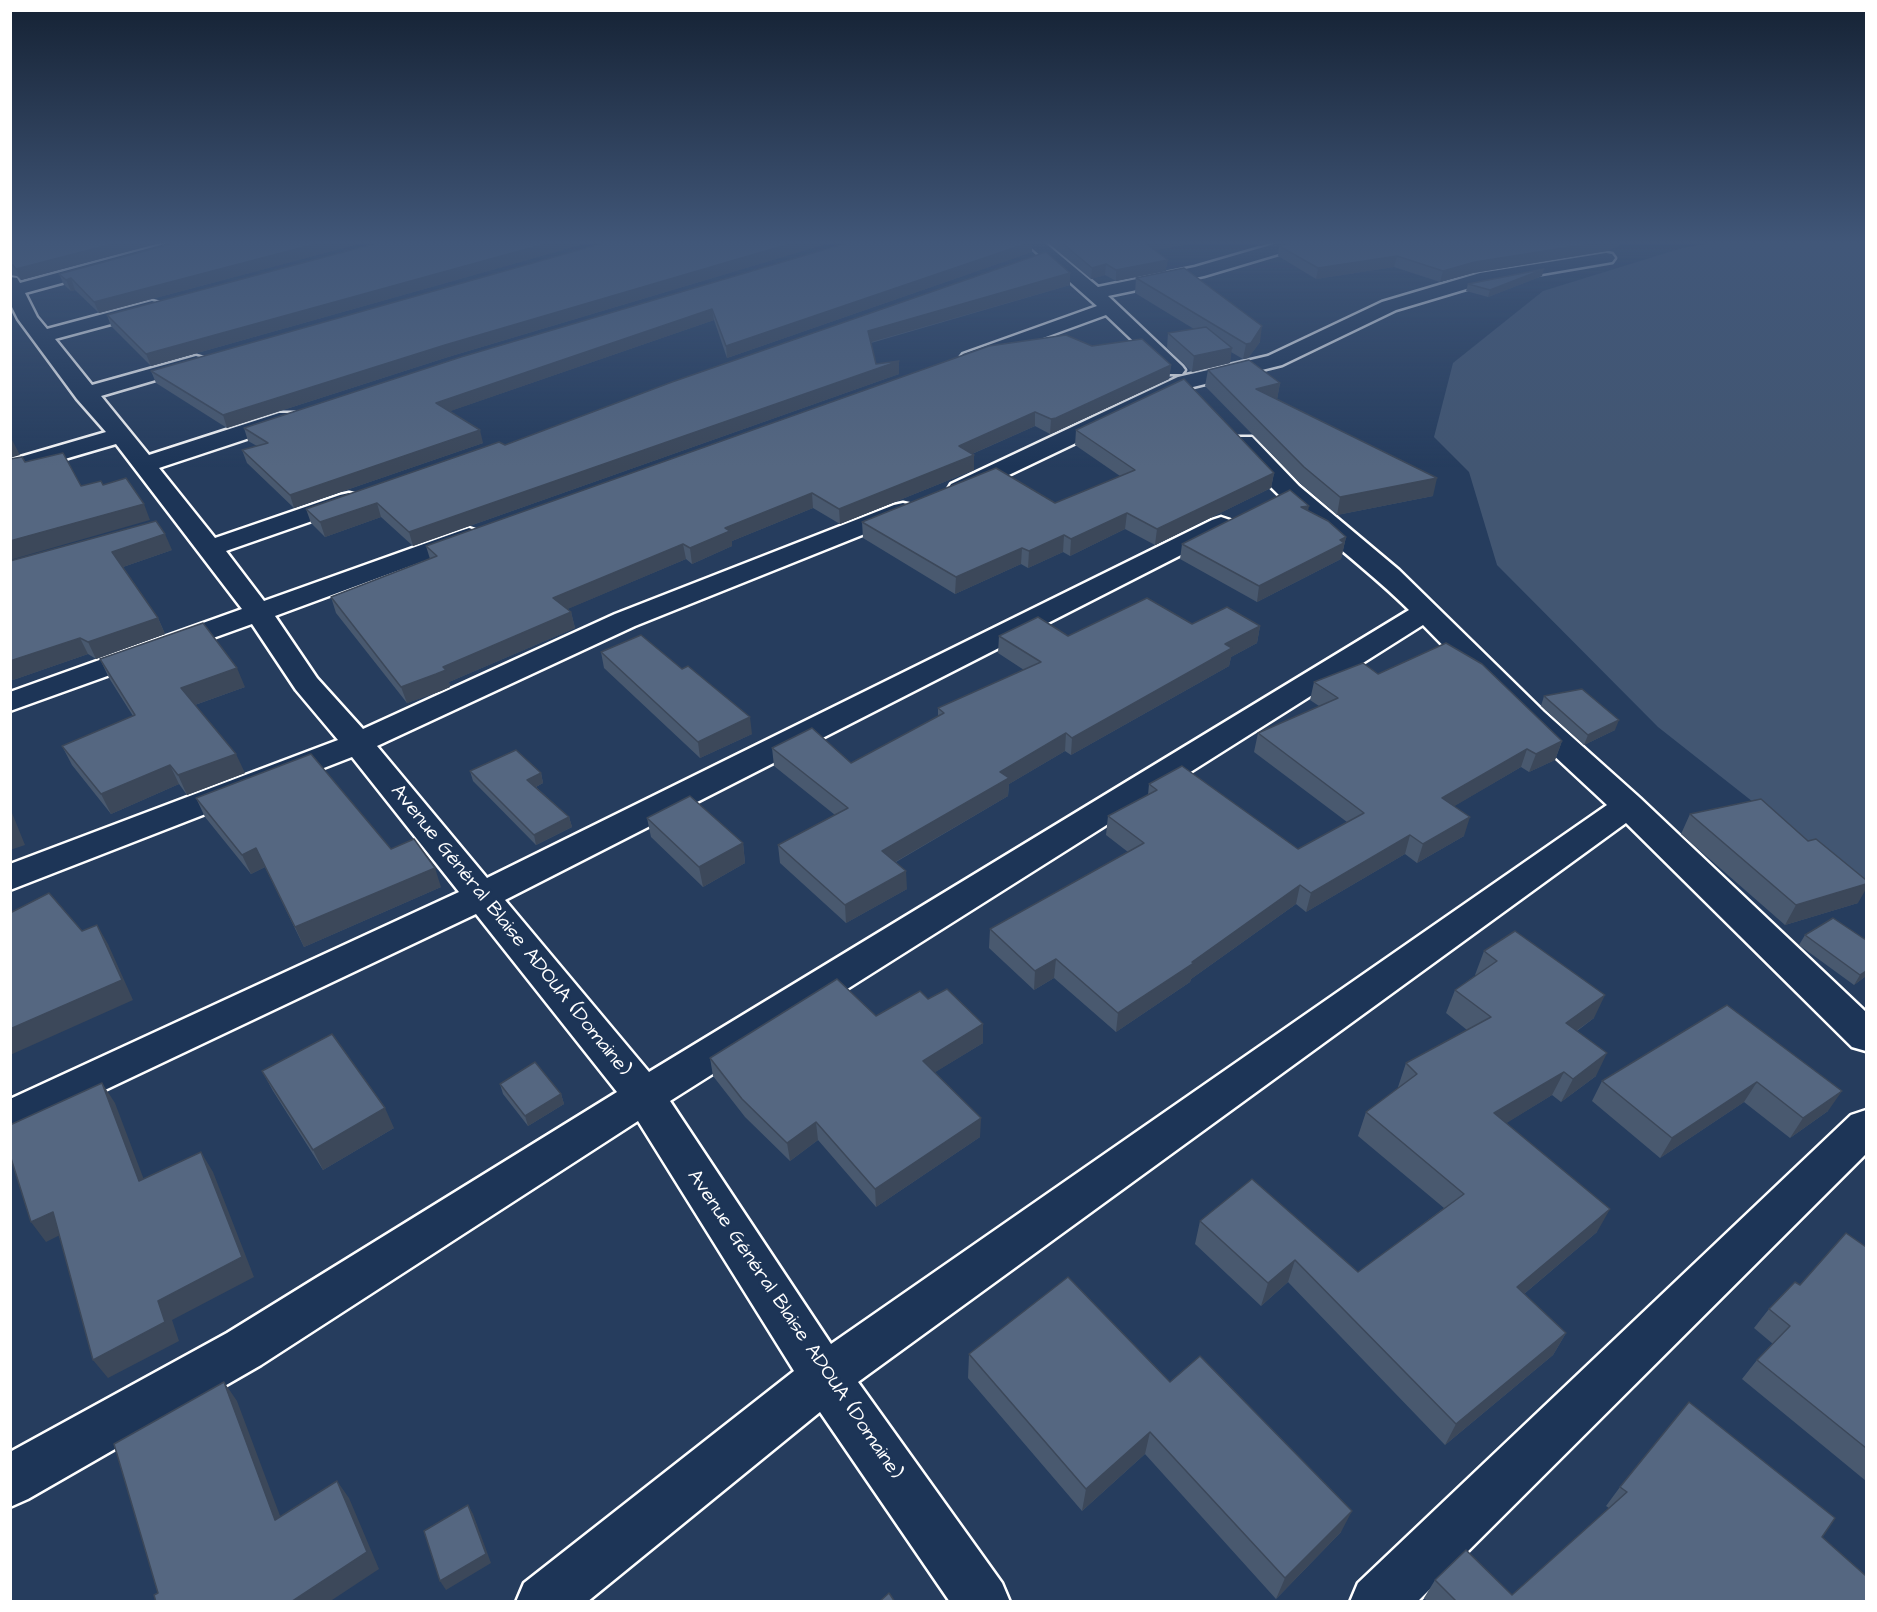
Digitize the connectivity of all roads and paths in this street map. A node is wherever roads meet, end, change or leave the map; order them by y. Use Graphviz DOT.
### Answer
graph roads {
  1 [pos="26,317"];
  2 [pos="1063,317"];
  3 [pos="1119,317"];
  4 [pos="1366,317"];
  5 [pos="210,358"];
  6 [pos="945,367"];
  7 [pos="1186,382"];
  8 [pos="85,394"];
  9 [pos="311,410"];
  10 [pos="119,436"];
  11 [pos="143,465"];
  12 [pos="10,468"];
  13 [pos="368,493"];
  14 [pos="1269,501"];
  15 [pos="491,528"];
  16 [pos="210,548"];
  17 [pos="258,611"];
  18 [pos="1425,612"];
  19 [pos="10,702"];
  20 [pos="358,743"];
  21 [pos="1628,806"];
  22 [pos="10,878"];
  23 [pos="482,896"];
  24 [pos="1866,1036"];
  25 [pos="644,1096"];
  26 [pos="10,1118"];
  27 [pos="1866,1127"];
  28 [pos="825,1377"];
  29 [pos="10,1481"];
  30 [pos="543,1602"];
  31 [pos="983,1602"];
  32 [pos="1377,1602"];
  1 -- 8 [label="street, Avenue Général Blaise ADOUA (Domaine)"];
  2 -- 6 [label="street"];
  3 -- 7 [label="street"];
  4 -- 7 [label="street"];
  5 -- 8 [label="street"];
  7 -- 14 [label="street"];
  7 -- 20 [label="street"];
  8 -- 10 [label="street, Avenue Général Blaise ADOUA (Domaine)"];
  9 -- 11 [label="street"];
  10 -- 11 [label="street, Avenue Général Blaise ADOUA (Domaine)"];
  10 -- 12 [label="street"];
  11 -- 16 [label="street, Avenue Général Blaise ADOUA (Domaine)"];
  13 -- 16 [label="street"];
  14 -- 18 [label="street"];
  14 -- 23 [label="street"];
  15 -- 17 [label="street"];
  16 -- 17 [label="street, Avenue Général Blaise ADOUA (Domaine)"];
  17 -- 19 [label="street"];
  17 -- 20 [label="street, Avenue Général Blaise ADOUA (Domaine)"];
  18 -- 21 [label="street"];
  18 -- 25 [label="street"];
  20 -- 22 [label="street"];
  20 -- 23 [label="street, Avenue Général Blaise ADOUA (Domaine)"];
  21 -- 24 [label="street"];
  21 -- 28 [label="street"];
  23 -- 25 [label="street, Avenue Général Blaise ADOUA (Domaine)"];
  23 -- 26 [label="street"];
  25 -- 28 [label="street, Avenue Général Blaise ADOUA (Domaine)"];
  25 -- 29 [label="street"];
  27 -- 32 [label="street"];
  28 -- 30 [label="street"];
  28 -- 31 [label="street, Avenue Général Blaise ADOUA (Domaine)"];
}
